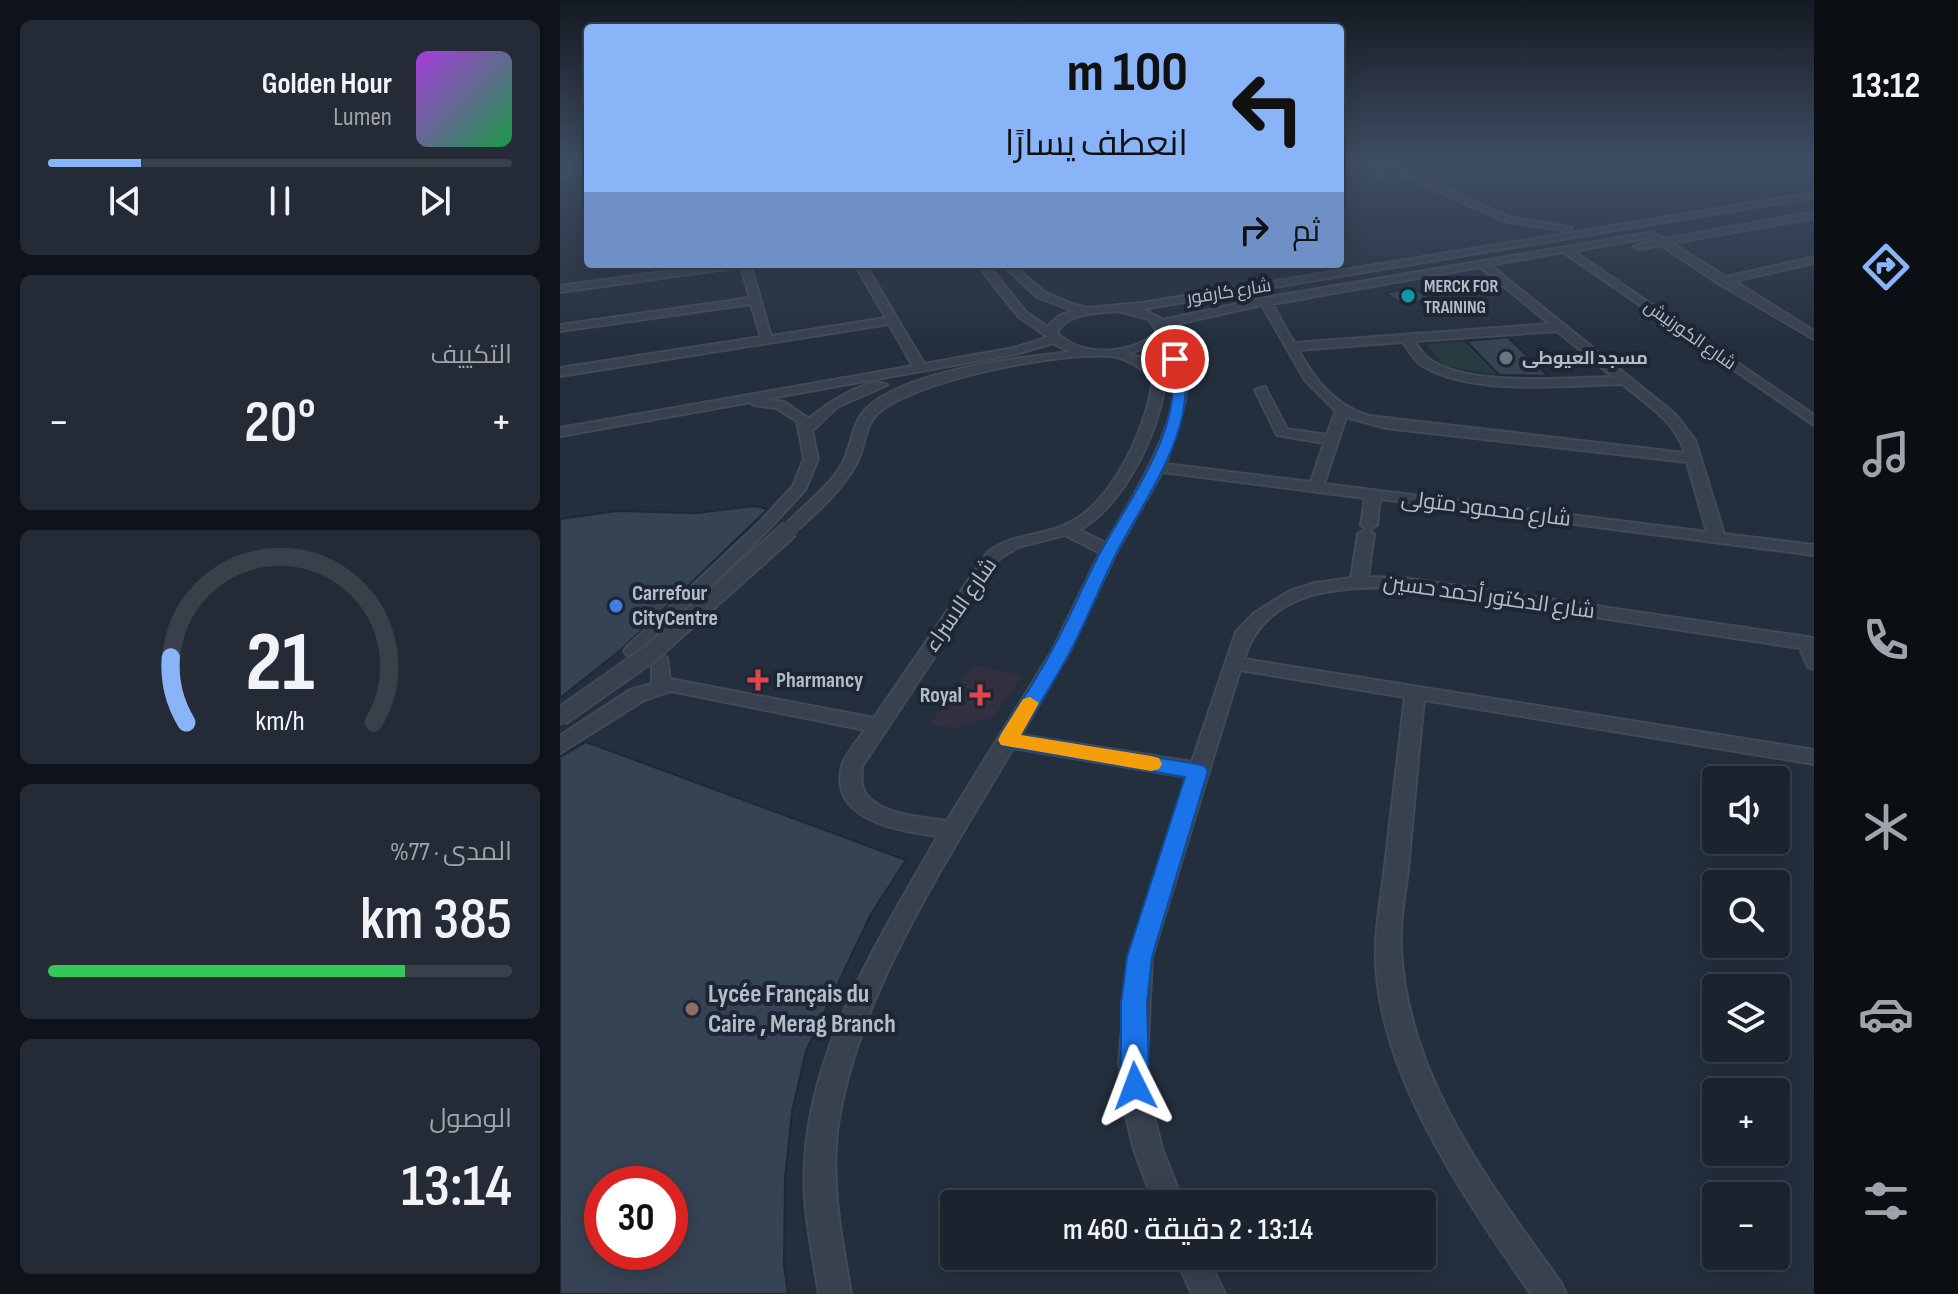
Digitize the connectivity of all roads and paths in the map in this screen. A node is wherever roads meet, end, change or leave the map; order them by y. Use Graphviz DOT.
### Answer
graph roads {
  1 [pos="1483,220"];
  2 [pos="1516,220"];
  3 [pos="1613,220"];
  4 [pos="1659,220"];
  5 [pos="1713,220"];
  6 [pos="1784,220"];
  7 [pos="1522,223"];
  8 [pos="1571,228"];
  9 [pos="1651,234"];
  10 [pos="1662,242"];
  11 [pos="1564,249"];
  12 [pos="1410,254"];
  13 [pos="1576,257"];
  14 [pos="1814,260"];
  15 [pos="1344,265"];
  16 [pos="1380,267"];
  17 [pos="714,268"];
  18 [pos="744,268"];
  19 [pos="862,268"];
  20 [pos="985,268"];
  21 [pos="1011,268"];
  22 [pos="1328,268"];
  23 [pos="1487,268"];
  24 [pos="1722,281"];
  25 [pos="560,289"];
  26 [pos="1212,295"];
  27 [pos="1193,298"];
  28 [pos="1045,299"];
  29 [pos="755,300"];
  30 [pos="1268,305"];
  31 [pos="1015,307"];
  32 [pos="1117,308"];
  33 [pos="1086,311"];
  34 [pos="1212,311"];
  35 [pos="892,320"];
  36 [pos="1560,327"];
  37 [pos="560,328"];
  38 [pos="1163,328"];
  39 [pos="1814,336"];
  40 [pos="1053,337"];
  41 [pos="767,340"];
  42 [pos="1408,341"];
  43 [pos="1292,347"];
  44 [pos="1027,349"];
  45 [pos="1100,353"];
  46 [pos="1039,360"];
  47 [pos="921,369"];
  48 [pos="560,372"];
  49 [pos="955,376"];
  50 [pos="1626,380"];
  51 [pos="1261,390"];
  52 [pos="738,401"];
  53 [pos="1342,411"];
  54 [pos="1812,418"];
  55 [pos="806,429"];
  56 [pos="560,432"];
  57 [pos="1332,440"];
  58 [pos="1693,458"];
  59 [pos="1158,467"];
  60 [pos="1316,487"];
  61 [pos="1373,494"];
  62 [pos="1066,530"];
  63 [pos="1717,538"];
  64 [pos="1814,550"];
  65 [pos="1109,551"];
  66 [pos="1359,580"];
  67 [pos="1812,650"];
  68 [pos="1234,663"];
  69 [pos="661,686"];
  70 [pos="1415,692"];
  71 [pos="560,717"];
  72 [pos="876,725"];
  73 [pos="1008,740"];
  74 [pos="560,746"];
  75 [pos="1814,757"];
  76 [pos="1197,771"];
  77 [pos="953,830"];
  78 [pos="1164,1190"];
  79 [pos="1198,1270"];
  80 [pos="835,1294"];
  81 [pos="1209,1294"];
  82 [pos="1550,1294"];
  1 -- 7 [label="street"];
  2 -- 7 [label="street"];
  3 -- 8 [label="street"];
  4 -- 16 [label="street, شارع كارفور"];
  5 -- 9 [label="street, شارع كارفور"];
  6 -- 10 [label="street"];
  7 -- 8 [label="street"];
  8 -- 12 [label="street"];
  9 -- 10 [label="street"];
  9 -- 11 [label="street, شارع كارفور"];
  10 -- 13 [label="street"];
  10 -- 24 [label="street"];
  11 -- 13 [label="street, شارع الكورنيش"];
  11 -- 23 [label="street, شارع كارفور"];
  12 -- 15 [label="street"];
  12 -- 16 [label="street"];
  13 -- 23 [label="street"];
  13 -- 54 [label="street, شارع الكورنيش"];
  14 -- 24 [label="street"];
  16 -- 26 [label="street, شارع كارفور"];
  17 -- 25 [label="street"];
  18 -- 29 [label="street"];
  19 -- 35 [label="street"];
  20 -- 31 [label="street"];
  21 -- 28 [label="street"];
  22 -- 26 [label="street"];
  23 -- 30 [label="street, شارع كارفور"];
  23 -- 36 [label="street"];
  24 -- 39 [label="street"];
  26 -- 27 [label="street, شارع كارفور"];
  27 -- 32 [label="street, شارع كارفور"];
  27 -- 34 [label="street"];
  28 -- 31 [label="street"];
  28 -- 33 [label="street"];
  29 -- 37 [label="street"];
  29 -- 41 [label="street"];
  30 -- 34 [label="street, شارع كارفور"];
  30 -- 43 [label="street"];
  31 -- 40 [label="street"];
  32 -- 33 [label="street, شارع كارفور"];
  32 -- 38 [label="street"];
  33 -- 40 [label="street"];
  34 -- 38 [label="street, شارع كارفور"];
  35 -- 41 [label="street"];
  35 -- 47 [label="street"];
  36 -- 42 [label="street"];
  36 -- 50 [label="street"];
  38 -- 45 [label="street, شارع كارفور"];
  38 -- 59 [label="street"];
  40 -- 44 [label="street"];
  40 -- 45 [label="street"];
  41 -- 48 [label="street"];
  42 -- 43 [label="street"];
  42 -- 50 [label="street"];
  43 -- 53 [label="street"];
  44 -- 46 [label="street"];
  44 -- 47 [label="street"];
  45 -- 46 [label="street, شارع كارفور"];
  45 -- 62 [label="street, شارع الاسراء"];
  46 -- 49 [label="street, شارع كارفور"];
  47 -- 52 [label="street"];
  49 -- 55 [label="street"];
  49 -- 71 [label="street, bridge"];
  50 -- 58 [label="street"];
  51 -- 57 [label="street"];
  52 -- 55 [label="street"];
  52 -- 56 [label="street"];
  53 -- 57 [label="street"];
  53 -- 58 [label="street"];
  55 -- 69 [label="street"];
  57 -- 60 [label="street"];
  58 -- 63 [label="street"];
  59 -- 60 [label="street, شارع محمود متولى"];
  59 -- 65 [label="street"];
  60 -- 61 [label="street, شارع محمود متولى"];
  61 -- 63 [label="street, شارع محمود متولى"];
  61 -- 66 [label="street"];
  62 -- 65 [label="street"];
  62 -- 72 [label="street, شارع الاسراء"];
  63 -- 64 [label="street, شارع محمود متولى"];
  65 -- 73 [label="street"];
  66 -- 67 [label="street, شارع الدكتور أحمد حسين"];
  66 -- 68 [label="street, شارع الدكتور أحمد حسين"];
  68 -- 70 [label="street"];
  68 -- 76 [label="street, شارع الدكتور أحمد حسين"];
  69 -- 72 [label="street"];
  69 -- 74 [label="street"];
  70 -- 75 [label="street"];
  70 -- 82 [label="street"];
  72 -- 77 [label="street, شارع الاسراء"];
  73 -- 76 [label="street"];
  73 -- 77 [label="street"];
  76 -- 78 [label="street, شارع الدكتور أحمد حسين"];
  77 -- 80 [label="street"];
  79 -- 81 [label="street"];
}
